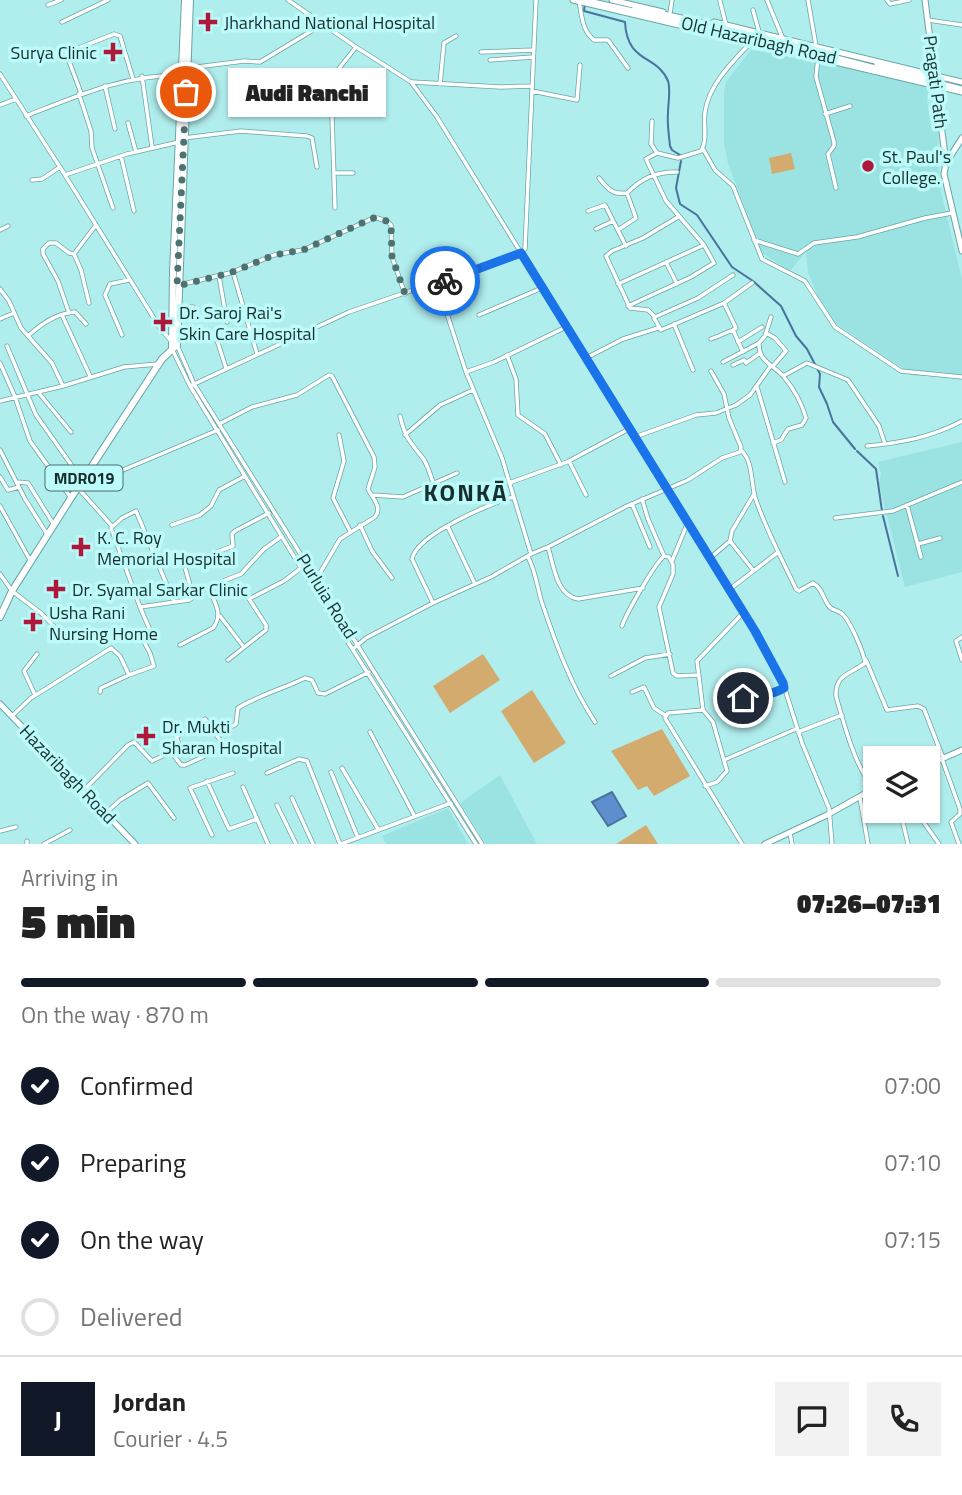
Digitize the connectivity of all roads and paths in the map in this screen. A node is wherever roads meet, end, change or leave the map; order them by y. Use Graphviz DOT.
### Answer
graph roads {
  1 [pos="61,0"];
  2 [pos="108,0"];
  3 [pos="187,0"];
  4 [pos="288,0"];
  5 [pos="536,0"];
  6 [pos="597,0"];
  7 [pos="612,0"];
  8 [pos="672,0"];
  9 [pos="767,0"];
  10 [pos="808,0"];
  11 [pos="887,0"];
  12 [pos="909,0"];
  13 [pos="925,0"];
  14 [pos="583,1"];
  15 [pos="621,1"];
  16 [pos="720,1"];
  17 [pos="48,5"];
  18 [pos="753,10"];
  19 [pos="670,13"];
  20 [pos="928,20"];
  21 [pos="62,22"];
  22 [pos="323,24"];
  23 [pos="726,25"];
  24 [pos="962,25"];
  25 [pos="759,33"];
  26 [pos="456,36"];
  27 [pos="783,39"];
  28 [pos="751,42"];
  29 [pos="356,47"];
  30 [pos="816,47"];
  31 [pos="533,50"];
  32 [pos="481,52"];
  33 [pos="533,57"];
  34 [pos="818,57"];
  35 [pos="490,60"];
  36 [pos="580,65"];
  37 [pos="187,68"];
  38 [pos="628,68"];
  39 [pos="0,74"];
  40 [pos="182,75"];
  41 [pos="142,76"];
  42 [pos="132,79"];
  43 [pos="936,81"];
  44 [pos="411,82"];
  45 [pos="440,84"];
  46 [pos="105,86"];
  47 [pos="962,87"];
  48 [pos="532,89"];
  49 [pos="80,94"];
  50 [pos="16,99"];
  51 [pos="0,105"];
  52 [pos="850,106"];
  53 [pos="825,114"];
  54 [pos="26,116"];
  55 [pos="652,121"];
  56 [pos="128,123"];
  57 [pos="115,129"];
  58 [pos="962,138"];
  59 [pos="182,141"];
  60 [pos="152,147"];
  61 [pos="702,149"];
  62 [pos="136,152"];
  63 [pos="657,153"];
  64 [pos="121,156"];
  65 [pos="97,163"];
  66 [pos="946,163"];
  67 [pos="60,167"];
  68 [pos="317,167"];
  69 [pos="677,172"];
  70 [pos="334,173"];
  71 [pos="353,173"];
  72 [pos="65,175"];
  73 [pos="652,175"];
  74 [pos="599,178"];
  75 [pos="32,180"];
  76 [pos="836,188"];
  77 [pos="627,193"];
  78 [pos="113,208"];
  79 [pos="335,208"];
  80 [pos="134,211"];
  81 [pos="588,211"];
  82 [pos="952,214"];
  83 [pos="678,217"];
  84 [pos="613,221"];
  85 [pos="96,225"];
  86 [pos="8,226"];
  87 [pos="596,229"];
  88 [pos="0,230"];
  89 [pos="618,230"];
  90 [pos="754,240"];
  91 [pos="704,245"];
  92 [pos="626,246"];
  93 [pos="962,251"];
  94 [pos="521,253"];
  95 [pos="74,254"];
  96 [pos="666,262"];
  97 [pos="233,272"];
  98 [pos="733,275"];
  99 [pos="219,276"];
  100 [pos="129,279"];
  101 [pos="437,283"];
  102 [pos="618,284"];
  103 [pos="677,284"];
  104 [pos="752,284"];
  105 [pos="177,286"];
  106 [pos="542,288"];
  107 [pos="0,289"];
  108 [pos="405,294"];
  109 [pos="89,303"];
  110 [pos="724,303"];
  111 [pos="628,306"];
  112 [pos="177,307"];
  113 [pos="194,307"];
  114 [pos="15,313"];
  115 [pos="69,313"];
  116 [pos="62,314"];
  117 [pos="479,315"];
  118 [pos="653,317"];
  119 [pos="771,317"];
  120 [pos="0,319"];
  121 [pos="755,321"];
  122 [pos="227,322"];
  123 [pos="86,324"];
  124 [pos="674,324"];
  125 [pos="566,326"];
  126 [pos="762,327"];
  127 [pos="658,328"];
  128 [pos="733,330"];
  129 [pos="766,332"];
  130 [pos="122,335"];
  131 [pos="28,336"];
  132 [pos="711,339"];
  133 [pos="217,340"];
  134 [pos="738,342"];
  135 [pos="759,343"];
  136 [pos="173,345"];
  137 [pos="7,346"];
  138 [pos="743,352"];
  139 [pos="760,353"];
  140 [pos="257,354"];
  141 [pos="507,355"];
  142 [pos="586,358"];
  143 [pos="723,362"];
  144 [pos="0,363"];
  145 [pos="158,364"];
  146 [pos="733,365"];
  147 [pos="772,366"];
  148 [pos="226,368"];
  149 [pos="693,370"];
  150 [pos="711,371"];
  151 [pos="466,372"];
  152 [pos="90,376"];
  153 [pos="783,376"];
  154 [pos="962,377"];
  155 [pos="192,385"];
  156 [pos="63,386"];
  157 [pos="757,387"];
  158 [pos="473,390"];
  159 [pos="38,392"];
  160 [pos="28,395"];
  161 [pos="15,397"];
  162 [pos="0,401"];
  163 [pos="727,410"];
  164 [pos="400,416"];
  165 [pos="962,421"];
  166 [pos="219,425"];
  167 [pos="629,429"];
  168 [pos="218,430"];
  169 [pos="71,432"];
  170 [pos="339,435"];
  171 [pos="405,435"];
  172 [pos="635,438"];
  173 [pos="773,443"];
  174 [pos="885,444"];
  175 [pos="867,446"];
  176 [pos="0,450"];
  177 [pos="741,450"];
  178 [pos="569,461"];
  179 [pos="561,465"];
  180 [pos="124,470"];
  181 [pos="457,473"];
  182 [pos="245,475"];
  183 [pos="0,477"];
  184 [pos="82,480"];
  185 [pos="785,482"];
  186 [pos="962,482"];
  187 [pos="509,483"];
  188 [pos="434,484"];
  189 [pos="18,485"];
  190 [pos="78,487"];
  191 [pos="667,489"];
  192 [pos="754,494"];
  193 [pos="372,495"];
  194 [pos="586,495"];
  195 [pos="513,497"];
  196 [pos="71,498"];
  197 [pos="642,499"];
  198 [pos="632,504"];
  199 [pos="907,505"];
  200 [pos="0,506"];
  201 [pos="275,511"];
  202 [pos="269,513"];
  203 [pos="835,518"];
  204 [pos="688,522"];
  205 [pos="54,525"];
  206 [pos="172,525"];
  207 [pos="360,525"];
  208 [pos="112,526"];
  209 [pos="448,527"];
  210 [pos="350,531"];
  211 [pos="48,535"];
  212 [pos="282,536"];
  213 [pos="940,538"];
  214 [pos="730,541"];
  215 [pos="918,544"];
  216 [pos="548,547"];
  217 [pos="650,547"];
  218 [pos="777,553"];
  219 [pos="530,555"];
  220 [pos="664,556"];
  221 [pos="921,557"];
  222 [pos="710,558"];
  223 [pos="672,561"];
  224 [pos="31,562"];
  225 [pos="301,568"];
  226 [pos="753,570"];
  227 [pos="0,575"];
  228 [pos="317,578"];
  229 [pos="393,578"];
  230 [pos="311,583"];
  231 [pos="475,584"];
  232 [pos="208,587"];
  233 [pos="643,588"];
  234 [pos="730,589"];
  235 [pos="12,593"];
  236 [pos="193,596"];
  237 [pos="174,602"];
  238 [pos="433,603"];
  239 [pos="140,607"];
  240 [pos="744,612"];
  241 [pos="219,614"];
  242 [pos="0,617"];
  243 [pos="622,626"];
  244 [pos="962,638"];
  245 [pos="68,641"];
  246 [pos="180,645"];
  247 [pos="359,645"];
  248 [pos="243,647"];
  249 [pos="353,649"];
  250 [pos="37,653"];
  251 [pos="670,654"];
  252 [pos="865,658"];
  253 [pos="228,660"];
  254 [pos="962,660"];
  255 [pos="369,672"];
  256 [pos="129,675"];
  257 [pos="698,675"];
  258 [pos="611,676"];
  259 [pos="784,688"];
  260 [pos="100,692"];
  261 [pos="632,692"];
  262 [pos="35,695"];
  263 [pos="0,704"];
  264 [pos="734,704"];
  265 [pos="703,710"];
  266 [pos="665,715"];
  267 [pos="842,715"];
  268 [pos="12,716"];
  269 [pos="595,722"];
  270 [pos="797,730"];
  271 [pos="370,732"];
  272 [pos="217,736"];
  273 [pos="962,750"];
  274 [pos="172,752"];
  275 [pos="942,759"];
  276 [pos="724,760"];
  277 [pos="342,768"];
  278 [pos="331,772"];
  279 [pos="863,772"];
  280 [pos="233,773"];
  281 [pos="267,773"];
  282 [pos="207,781"];
  283 [pos="705,786"];
  284 [pos="243,787"];
  285 [pos="83,791"];
  286 [pos="863,793"];
  287 [pos="859,795"];
  288 [pos="292,797"];
  289 [pos="453,801"];
  290 [pos="277,805"];
  291 [pos="829,813"];
  292 [pos="105,814"];
  293 [pos="414,815"];
  294 [pos="174,818"];
  295 [pos="257,819"];
  296 [pos="903,823"];
  297 [pos="924,823"];
  298 [pos="16,827"];
  299 [pos="378,829"];
  300 [pos="70,830"];
  301 [pos="0,831"];
  302 [pos="790,831"];
  303 [pos="212,835"];
  304 [pos="358,838"];
  305 [pos="44,844"];
  306 [pos="135,844"];
  307 [pos="268,844"];
  308 [pos="296,844"];
  309 [pos="313,844"];
  310 [pos="341,844"];
  311 [pos="476,844"];
  312 [pos="482,844"];
  313 [pos="742,844"];
  314 [pos="765,844"];
  315 [pos="792,844"];
  316 [pos="832,844"];
  317 [pos="869,844"];
  318 [pos="908,844"];
  319 [pos="939,844"];
  320 [pos="958,844"];
  1 -- 17 [label="street"];
  2 -- 21 [label="street"];
  3 -- 37 [label="main road"];
  3 -- 40 [label="main road"];
  4 -- 22 [label="street"];
  5 -- 31 [label="street"];
  6 -- 43 [label="street, Old Hazaribagh Road"];
  7 -- 15 [label="street"];
  8 -- 19 [label="street"];
  9 -- 27 [label="street"];
  10 -- 30 [label="street"];
  11 -- 12 [label="street"];
  13 -- 20 [label="street, Pragati Path"];
  14 -- 28 [label="street"];
  14 -- 38 [label="street"];
  14 -- 43 [label="street, Old Hazaribagh Road"];
  15 -- 19 [label="street"];
  16 -- 23 [label="street"];
  18 -- 25 [label="street"];
  19 -- 23 [label="street"];
  20 -- 24 [label="street"];
  20 -- 43 [label="street, Pragati Path"];
  22 -- 29 [label="street"];
  22 -- 37 [label="street"];
  23 -- 25 [label="street"];
  25 -- 27 [label="street"];
  26 -- 45 [label="street"];
  27 -- 30 [label="street"];
  28 -- 34 [label="street"];
  28 -- 61 [label="street"];
  29 -- 44 [label="street"];
  29 -- 70 [label="street"];
  30 -- 43 [label="street"];
  31 -- 32 [label="street"];
  31 -- 33 [label="street"];
  33 -- 35 [label="street"];
  33 -- 48 [label="street"];
  34 -- 43 [label="street"];
  34 -- 53 [label="street"];
  36 -- 48 [label="street"];
  37 -- 59 [label="main road"];
  39 -- 50 [label="street, Purluia Road"];
  40 -- 41 [label="street"];
  40 -- 59 [label="main road"];
  41 -- 42 [label="street"];
  41 -- 60 [label="street"];
  42 -- 46 [label="street"];
  42 -- 49 [label="street"];
  43 -- 47 [label="street"];
  43 -- 66 [label="street, Pragati Path"];
  44 -- 45 [label="street"];
  44 -- 94 [label="street"];
  45 -- 48 [label="street"];
  46 -- 49 [label="street"];
  46 -- 57 [label="street"];
  48 -- 94 [label="street"];
  49 -- 54 [label="street"];
  49 -- 65 [label="street"];
  50 -- 51 [label="street"];
  50 -- 54 [label="street, Purluia Road"];
  52 -- 53 [label="street"];
  53 -- 76 [label="street"];
  54 -- 67 [label="street, Purluia Road"];
  55 -- 63 [label="street"];
  56 -- 62 [label="street"];
  58 -- 66 [label="street"];
  59 -- 60 [label="street"];
  59 -- 68 [label="street"];
  59 -- 105 [label="main road"];
  59 -- 136 [label="main road"];
  60 -- 62 [label="street"];
  61 -- 63 [label="street"];
  61 -- 90 [label="street"];
  62 -- 64 [label="street"];
  63 -- 73 [label="street"];
  64 -- 65 [label="street"];
  64 -- 80 [label="street"];
  65 -- 72 [label="street"];
  65 -- 78 [label="street"];
  66 -- 82 [label="street, Pragati Path"];
  67 -- 72 [label="street, Purluia Road"];
  67 -- 75 [label="street"];
  69 -- 73 [label="street"];
  70 -- 71 [label="street"];
  70 -- 79 [label="street"];
  72 -- 85 [label="street, Purluia Road"];
  73 -- 77 [label="street"];
  73 -- 83 [label="street"];
  74 -- 77 [label="street"];
  77 -- 89 [label="street"];
  81 -- 84 [label="street"];
  82 -- 90 [label="street"];
  82 -- 93 [label="street, Pragati Path"];
  83 -- 91 [label="street"];
  83 -- 92 [label="street"];
  84 -- 87 [label="street"];
  84 -- 89 [label="street"];
  85 -- 95 [label="street"];
  85 -- 100 [label="street, Purluia Road"];
  86 -- 88 [label="street"];
  89 -- 92 [label="street"];
  90 -- 154 [label="street"];
  91 -- 96 [label="street"];
  91 -- 103 [label="street"];
  92 -- 102 [label="street"];
  94 -- 101 [label="street"];
  94 -- 106 [label="street"];
  95 -- 109 [label="street"];
  95 -- 115 [label="street"];
  96 -- 102 [label="street"];
  96 -- 103 [label="street"];
  97 -- 99 [label="street"];
  97 -- 108 [label="street"];
  97 -- 140 [label="street"];
  98 -- 118 [label="street"];
  99 -- 105 [label="street"];
  99 -- 122 [label="street"];
  100 -- 130 [label="street"];
  100 -- 136 [label="street, Purluia Road"];
  101 -- 108 [label="street"];
  101 -- 151 [label="street"];
  102 -- 111 [label="street"];
  103 -- 111 [label="street"];
  104 -- 110 [label="street"];
  105 -- 112 [label="main road"];
  106 -- 117 [label="street"];
  106 -- 125 [label="street"];
  107 -- 114 [label="street"];
  108 -- 140 [label="street"];
  110 -- 124 [label="street"];
  110 -- 128 [label="street"];
  111 -- 118 [label="street"];
  112 -- 113 [label="street"];
  112 -- 136 [label="main road"];
  114 -- 120 [label="street"];
  114 -- 131 [label="street"];
  115 -- 116 [label="street"];
  115 -- 123 [label="street"];
  116 -- 131 [label="street"];
  116 -- 152 [label="street"];
  118 -- 127 [label="street"];
  119 -- 129 [label="street"];
  121 -- 126 [label="street"];
  124 -- 127 [label="street"];
  124 -- 149 [label="street"];
  125 -- 141 [label="street"];
  125 -- 142 [label="street"];
  126 -- 129 [label="street"];
  126 -- 134 [label="street"];
  127 -- 142 [label="street"];
  128 -- 132 [label="street"];
  128 -- 134 [label="street"];
  129 -- 135 [label="street"];
  129 -- 147 [label="street"];
  131 -- 156 [label="street"];
  133 -- 148 [label="street"];
  134 -- 138 [label="street"];
  135 -- 138 [label="street"];
  135 -- 139 [label="street"];
  136 -- 145 [label="main road, MDR019"];
  136 -- 155 [label="street, Purluia Road"];
  137 -- 160 [label="street"];
  138 -- 143 [label="street"];
  139 -- 146 [label="street"];
  139 -- 147 [label="street"];
  140 -- 148 [label="street"];
  141 -- 151 [label="street"];
  141 -- 179 [label="street"];
  142 -- 167 [label="street"];
  144 -- 161 [label="street"];
  145 -- 152 [label="street"];
  145 -- 184 [label="main road, MDR019"];
  147 -- 153 [label="street"];
  147 -- 157 [label="street"];
  148 -- 155 [label="street"];
  150 -- 163 [label="street"];
  151 -- 158 [label="street"];
  152 -- 156 [label="street"];
  153 -- 173 [label="street"];
  153 -- 174 [label="street"];
  155 -- 166 [label="street, Purluia Road"];
  155 -- 168 [label="street, Purluia Road"];
  156 -- 159 [label="street"];
  157 -- 163 [label="street"];
  157 -- 173 [label="street"];
  158 -- 171 [label="street"];
  158 -- 187 [label="street"];
  159 -- 160 [label="street"];
  159 -- 169 [label="street"];
  160 -- 161 [label="street"];
  160 -- 184 [label="street"];
  161 -- 162 [label="street"];
  161 -- 196 [label="street"];
  163 -- 172 [label="street"];
  163 -- 177 [label="street"];
  164 -- 171 [label="street"];
  165 -- 174 [label="street"];
  166 -- 193 [label="street"];
  166 -- 201 [label="street, Purluia Road"];
  167 -- 172 [label="street"];
  167 -- 178 [label="street"];
  168 -- 180 [label="street"];
  168 -- 182 [label="street, Purluia Road"];
  170 -- 210 [label="street"];
  171 -- 188 [label="street"];
  172 -- 191 [label="street"];
  173 -- 185 [label="street"];
  174 -- 175 [label="street"];
  176 -- 189 [label="street"];
  177 -- 191 [label="street"];
  177 -- 192 [label="street"];
  178 -- 179 [label="street"];
  178 -- 194 [label="street"];
  179 -- 187 [label="street"];
  181 -- 188 [label="street"];
  182 -- 202 [label="street, Purluia Road"];
  182 -- 206 [label="street"];
  183 -- 189 [label="street"];
  184 -- 190 [label="main road, MDR019"];
  186 -- 199 [label="street"];
  187 -- 195 [label="street"];
  188 -- 193 [label="street"];
  189 -- 205 [label="street"];
  189 -- 211 [label="street"];
  190 -- 196 [label="main road, MDR019"];
  190 -- 208 [label="street"];
  191 -- 197 [label="street"];
  191 -- 204 [label="street"];
  192 -- 214 [label="street"];
  192 -- 218 [label="street"];
  193 -- 207 [label="street"];
  195 -- 209 [label="street"];
  195 -- 219 [label="street"];
  196 -- 205 [label="main road, MDR019"];
  197 -- 198 [label="street"];
  197 -- 220 [label="street"];
  198 -- 216 [label="street"];
  198 -- 217 [label="street"];
  199 -- 203 [label="street"];
  199 -- 215 [label="street"];
  200 -- 224 [label="street"];
  201 -- 202 [label="street"];
  201 -- 228 [label="street, Purluia Road"];
  202 -- 212 [label="street, Purluia Road"];
  202 -- 236 [label="street"];
  204 -- 222 [label="street"];
  204 -- 223 [label="street"];
  205 -- 211 [label="main road, MDR019"];
  207 -- 210 [label="street"];
  207 -- 229 [label="street"];
  208 -- 237 [label="street"];
  208 -- 239 [label="street"];
  209 -- 231 [label="street"];
  209 -- 238 [label="street"];
  210 -- 228 [label="street"];
  211 -- 224 [label="main road, MDR019"];
  212 -- 225 [label="street, Purluia Road"];
  212 -- 232 [label="street"];
  213 -- 215 [label="street"];
  214 -- 222 [label="street"];
  214 -- 226 [label="street"];
  215 -- 221 [label="street"];
  216 -- 219 [label="street"];
  216 -- 233 [label="street"];
  218 -- 226 [label="street"];
  218 -- 252 [label="street"];
  219 -- 231 [label="street"];
  219 -- 269 [label="street"];
  220 -- 223 [label="street"];
  220 -- 233 [label="street"];
  222 -- 234 [label="street"];
  223 -- 251 [label="street"];
  224 -- 235 [label="main road, MDR019"];
  225 -- 230 [label="street, Purluia Road"];
  225 -- 248 [label="street"];
  226 -- 234 [label="street"];
  227 -- 235 [label="street"];
  228 -- 230 [label="street"];
  228 -- 247 [label="street, Purluia Road"];
  230 -- 249 [label="street, Purluia Road"];
  231 -- 238 [label="street"];
  232 -- 236 [label="street"];
  232 -- 241 [label="street"];
  233 -- 243 [label="street"];
  234 -- 240 [label="street"];
  235 -- 242 [label="main road, MDR019"];
  235 -- 245 [label="street"];
  236 -- 237 [label="street"];
  237 -- 239 [label="street"];
  238 -- 247 [label="street"];
  239 -- 256 [label="street"];
  240 -- 257 [label="street"];
  240 -- 259 [label="street"];
  241 -- 246 [label="street"];
  241 -- 248 [label="street"];
  244 -- 254 [label="street"];
  247 -- 249 [label="street"];
  247 -- 289 [label="street, Purluia Road"];
  248 -- 253 [label="street"];
  249 -- 255 [label="street, Purluia Road"];
  250 -- 262 [label="street"];
  251 -- 257 [label="street"];
  251 -- 258 [label="street"];
  252 -- 267 [label="street"];
  252 -- 275 [label="street"];
  255 -- 272 [label="street"];
  255 -- 289 [label="street, Purluia Road"];
  256 -- 260 [label="street"];
  256 -- 262 [label="street"];
  257 -- 265 [label="street"];
  259 -- 264 [label="street"];
  259 -- 270 [label="street"];
  261 -- 266 [label="street"];
  262 -- 268 [label="street"];
  263 -- 268 [label="street, Hazaribagh Road"];
  265 -- 266 [label="street"];
  265 -- 276 [label="street"];
  266 -- 283 [label="street"];
  267 -- 270 [label="street"];
  267 -- 279 [label="street"];
  268 -- 285 [label="street, Hazaribagh Road"];
  270 -- 276 [label="street"];
  270 -- 291 [label="street"];
  271 -- 293 [label="street"];
  272 -- 274 [label="street"];
  272 -- 274 [label="street"];
  273 -- 275 [label="street"];
  274 -- 285 [label="street"];
  275 -- 320 [label="street"];
  276 -- 283 [label="street"];
  277 -- 299 [label="street"];
  278 -- 304 [label="street"];
  280 -- 282 [label="street"];
  281 -- 310 [label="street"];
  282 -- 295 [label="street"];
  282 -- 303 [label="street"];
  283 -- 313 [label="street"];
  284 -- 295 [label="street"];
  285 -- 292 [label="street, Hazaribagh Road"];
  286 -- 287 [label="street"];
  287 -- 291 [label="street"];
  287 -- 317 [label="street"];
  288 -- 309 [label="street"];
  289 -- 293 [label="street"];
  289 -- 311 [label="street, Purluia Road"];
  289 -- 312 [label="street, Purluia Road"];
  290 -- 308 [label="street"];
  291 -- 302 [label="street"];
  291 -- 316 [label="street"];
  292 -- 294 [label="street"];
  292 -- 306 [label="street, Hazaribagh Road"];
  293 -- 299 [label="street"];
  295 -- 307 [label="street"];
  296 -- 318 [label="street"];
  297 -- 319 [label="street"];
  298 -- 301 [label="street"];
  299 -- 304 [label="street"];
  300 -- 305 [label="street"];
  302 -- 314 [label="street"];
  302 -- 315 [label="street"];
  304 -- 310 [label="street"];
}
